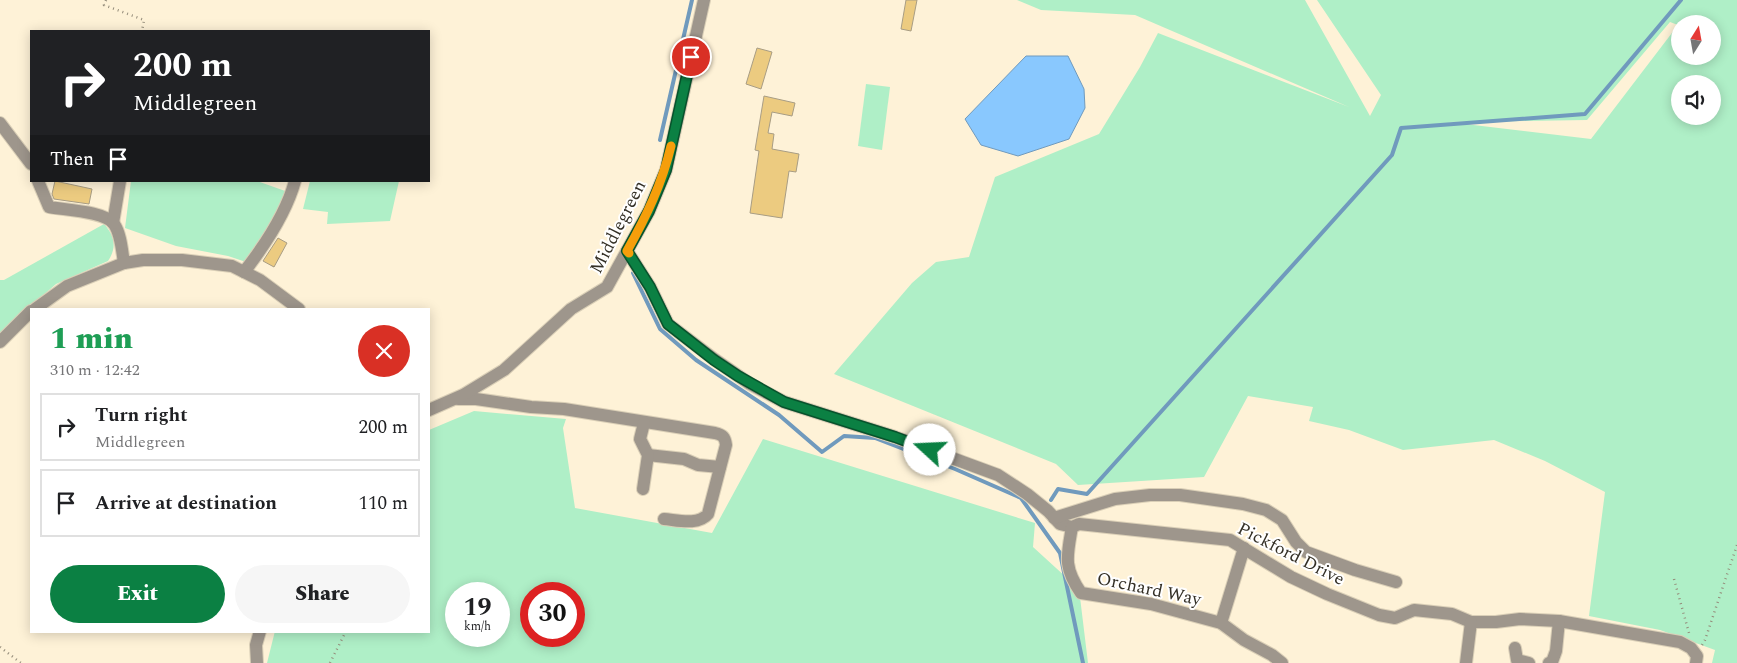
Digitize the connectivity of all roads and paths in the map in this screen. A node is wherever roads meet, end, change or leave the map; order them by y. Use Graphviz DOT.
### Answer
graph roads {
  1 [pos="106,0"];
  2 [pos="704,0"];
  3 [pos="142,30"];
  4 [pos="0,123"];
  5 [pos="30,163"];
  6 [pos="38,182"];
  7 [pos="120,182"];
  8 [pos="295,182"];
  9 [pos="113,223"];
  10 [pos="627,251"];
  11 [pos="124,263"];
  12 [pos="244,272"];
  13 [pos="36,308"];
  14 [pos="298,308"];
  15 [pos="30,312"];
  16 [pos="0,342"];
  17 [pos="455,398"];
  18 [pos="430,410"];
  19 [pos="644,423"];
  20 [pos="648,455"];
  21 [pos="720,467"];
  22 [pos="643,489"];
  23 [pos="664,519"];
  24 [pos="1062,523"];
  25 [pos="1737,545"];
  26 [pos="1244,548"];
  27 [pos="1674,579"];
  28 [pos="1396,582"];
  29 [pos="1559,621"];
  30 [pos="1471,622"];
  31 [pos="1221,623"];
  32 [pos="259,633"];
  33 [pos="345,633"];
  34 [pos="0,647"];
  35 [pos="1515,648"];
  36 [pos="1696,658"];
  37 [pos="21,663"];
  38 [pos="257,663"];
  39 [pos="330,663"];
  40 [pos="1282,663"];
  41 [pos="1466,663"];
  42 [pos="1529,663"];
  43 [pos="1549,663"];
  1 -- 3 [label="path"];
  2 -- 10 [label="street, Middlegreen"];
  4 -- 5 [label="street"];
  6 -- 9 [label="street"];
  7 -- 9 [label="street"];
  8 -- 12 [label="street"];
  9 -- 11 [label="street"];
  10 -- 17 [label="street, Middlegreen"];
  10 -- 24 [label="street"];
  11 -- 12 [label="street"];
  11 -- 13 [label="street"];
  12 -- 14 [label="street"];
  15 -- 16 [label="street"];
  17 -- 18 [label="street, Middlegreen"];
  17 -- 19 [label="street"];
  19 -- 20 [label="street"];
  19 -- 21 [label="street"];
  20 -- 21 [label="street"];
  20 -- 22 [label="street"];
  21 -- 23 [label="street"];
  24 -- 26 [label="street, Pickford Drive"];
  24 -- 28 [label="street"];
  24 -- 31 [label="street, Orchard Way"];
  25 -- 36 [label="path"];
  26 -- 30 [label="street, Pickford Drive"];
  26 -- 31 [label="street, Orchard Way"];
  27 -- 36 [label="path"];
  29 -- 30 [label="street, Pickford Drive"];
  29 -- 36 [label="street, Pickford Drive"];
  29 -- 43 [label="street"];
  30 -- 41 [label="street"];
  31 -- 40 [label="street, Orchard Way"];
  32 -- 38 [label="street"];
  33 -- 39 [label="path"];
  34 -- 37 [label="path"];
  35 -- 42 [label="street"];
}
